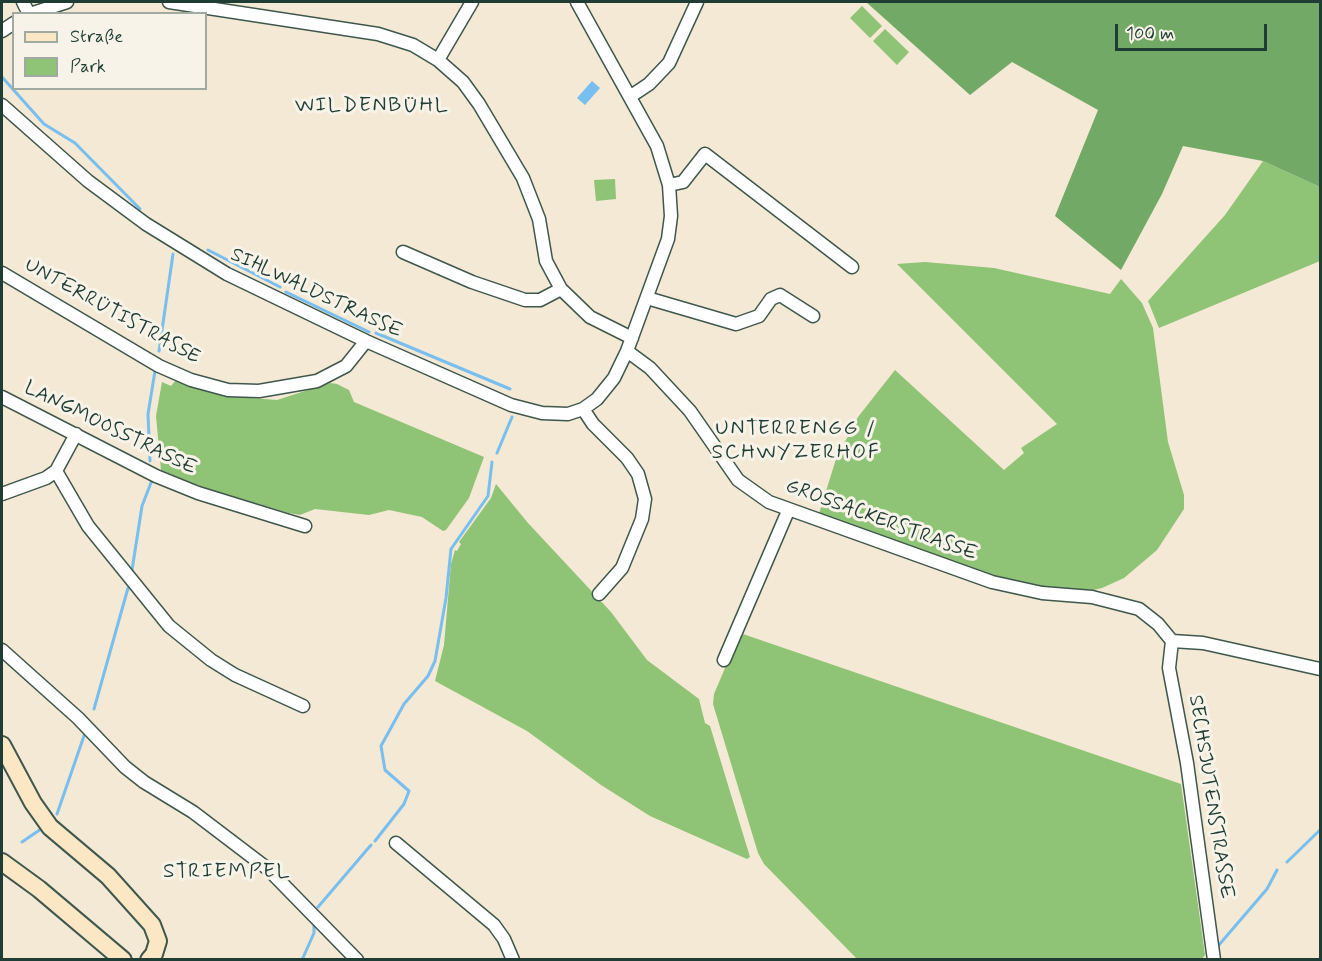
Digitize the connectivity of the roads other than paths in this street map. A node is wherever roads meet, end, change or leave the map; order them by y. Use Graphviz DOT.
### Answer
graph roads {
  1 [pos="67,2"];
  2 [pos="169,2"];
  3 [pos="472,2"];
  4 [pos="577,2"];
  5 [pos="697,2"];
  6 [pos="36,12"];
  7 [pos="438,60"];
  8 [pos="631,96"];
  9 [pos="2,105"];
  10 [pos="669,185"];
  11 [pos="403,252"];
  12 [pos="852,267"];
  13 [pos="2,273"];
  14 [pos="561,289"];
  15 [pos="647,298"];
  16 [pos="813,316"];
  17 [pos="366,340"];
  18 [pos="630,344"];
  19 [pos="2,397"];
  20 [pos="583,409"];
  21 [pos="76,434"];
  22 [pos="56,471"];
  23 [pos="2,494"];
  24 [pos="788,511"];
  25 [pos="305,526"];
  26 [pos="599,594"];
  27 [pos="1172,641"];
  28 [pos="2,650"];
  29 [pos="724,660"];
  30 [pos="1320,669"];
  31 [pos="303,706"];
  32 [pos="2,745"];
  33 [pos="396,843"];
  34 [pos="2,861"];
  35 [pos="123,960"];
  36 [pos="149,960"];
  37 [pos="357,960"];
  38 [pos="513,960"];
  39 [pos="1214,960"];
  1 -- 6 [label="street"];
  2 -- 7 [label="street, GROSSACKERSTRASSE"];
  3 -- 7 [label="street"];
  4 -- 8 [label="street"];
  5 -- 8 [label="street"];
  7 -- 14 [label="street, GROSSACKERSTRASSE"];
  8 -- 10 [label="street"];
  9 -- 17 [label="street, SIHLWALDSTRASSE"];
  10 -- 12 [label="street"];
  10 -- 15 [label="street"];
  11 -- 14 [label="street"];
  13 -- 17 [label="street, UNTERRÜTISTRASSE"];
  14 -- 18 [label="street, GROSSACKERSTRASSE"];
  15 -- 16 [label="street"];
  15 -- 18 [label="street"];
  17 -- 20 [label="street, SIHLWALDSTRASSE"];
  18 -- 20 [label="street"];
  18 -- 24 [label="street, GROSSACKERSTRASSE"];
  19 -- 21 [label="street, LANGMOOSSTRASSE"];
  20 -- 26 [label="street"];
  21 -- 22 [label="street"];
  21 -- 25 [label="street, LANGMOOSSTRASSE"];
  22 -- 23 [label="street"];
  22 -- 31 [label="street"];
  24 -- 27 [label="street, GROSSACKERSTRASSE"];
  24 -- 29 [label="street"];
  27 -- 30 [label="street"];
  27 -- 39 [label="street, SECHSJUTENSTRASSE"];
  28 -- 37 [label="street"];
  32 -- 36 [label="main road"];
  33 -- 38 [label="street"];
  34 -- 35 [label="main road"];
}
